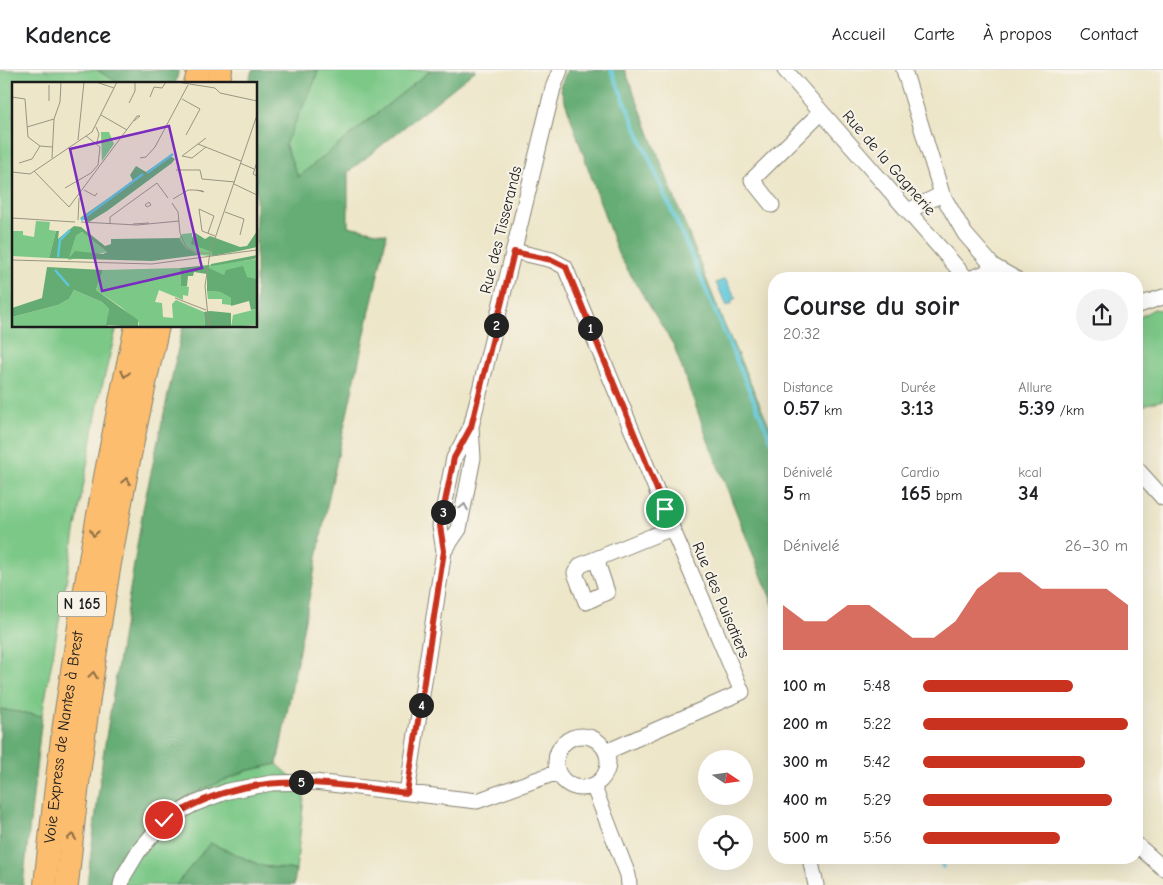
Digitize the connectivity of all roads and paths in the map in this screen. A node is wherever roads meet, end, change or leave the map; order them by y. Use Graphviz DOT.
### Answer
graph roads {
  1 [pos="560,70"];
  2 [pos="785,70"];
  3 [pos="904,70"];
  4 [pos="821,112"];
  5 [pos="942,194"];
  6 [pos="772,205"];
  7 [pos="908,211"];
  8 [pos="514,252"];
  9 [pos="993,266"];
  10 [pos="962,272"];
  11 [pos="986,272"];
  12 [pos="1004,272"];
  13 [pos="1163,297"];
  14 [pos="1143,304"];
  15 [pos="136,328"];
  16 [pos="158,328"];
  17 [pos="1143,476"];
  18 [pos="1163,498"];
  19 [pos="672,528"];
  20 [pos="596,559"];
  21 [pos="606,752"];
  22 [pos="558,772"];
  23 [pos="594,785"];
  24 [pos="407,793"];
  25 [pos="1143,850"];
  26 [pos="811,864"];
  27 [pos="1163,868"];
  28 [pos="45,885"];
  29 [pos="67,885"];
  30 [pos="121,885"];
  31 [pos="629,885"];
  32 [pos="816,885"];
  1 -- 8 [label="street, Rue des Tisserands"];
  2 -- 4 [label="street, Rue de la Gagnerie"];
  3 -- 5 [label="street"];
  4 -- 6 [label="street"];
  4 -- 7 [label="street, Rue de la Gagnerie"];
  5 -- 7 [label="street"];
  5 -- 9 [label="street"];
  7 -- 10 [label="street, Rue de la Gagnerie"];
  8 -- 19 [label="street, Rue des Puisatiers"];
  8 -- 24 [label="street, Rue des Tisserands"];
  9 -- 11 [label="street"];
  9 -- 12 [label="street"];
  13 -- 14 [label="street"];
  15 -- 28 [label="highway, Voie Express de Nantes à Brest / N 165, one-way"];
  29 -- 16 [label="highway, Voie Express de Nantes à Brest / N 165, one-way"];
  17 -- 18 [label="street"];
  19 -- 20 [label="street"];
  19 -- 21 [label="street, Rue des Puisatiers"];
  21 -- 22 [label="street"];
  21 -- 23 [label="street"];
  22 -- 23 [label="street"];
  22 -- 24 [label="street"];
  23 -- 31 [label="street"];
  24 -- 30 [label="street"];
  25 -- 27 [label="street"];
  26 -- 32 [label="street"];
}
